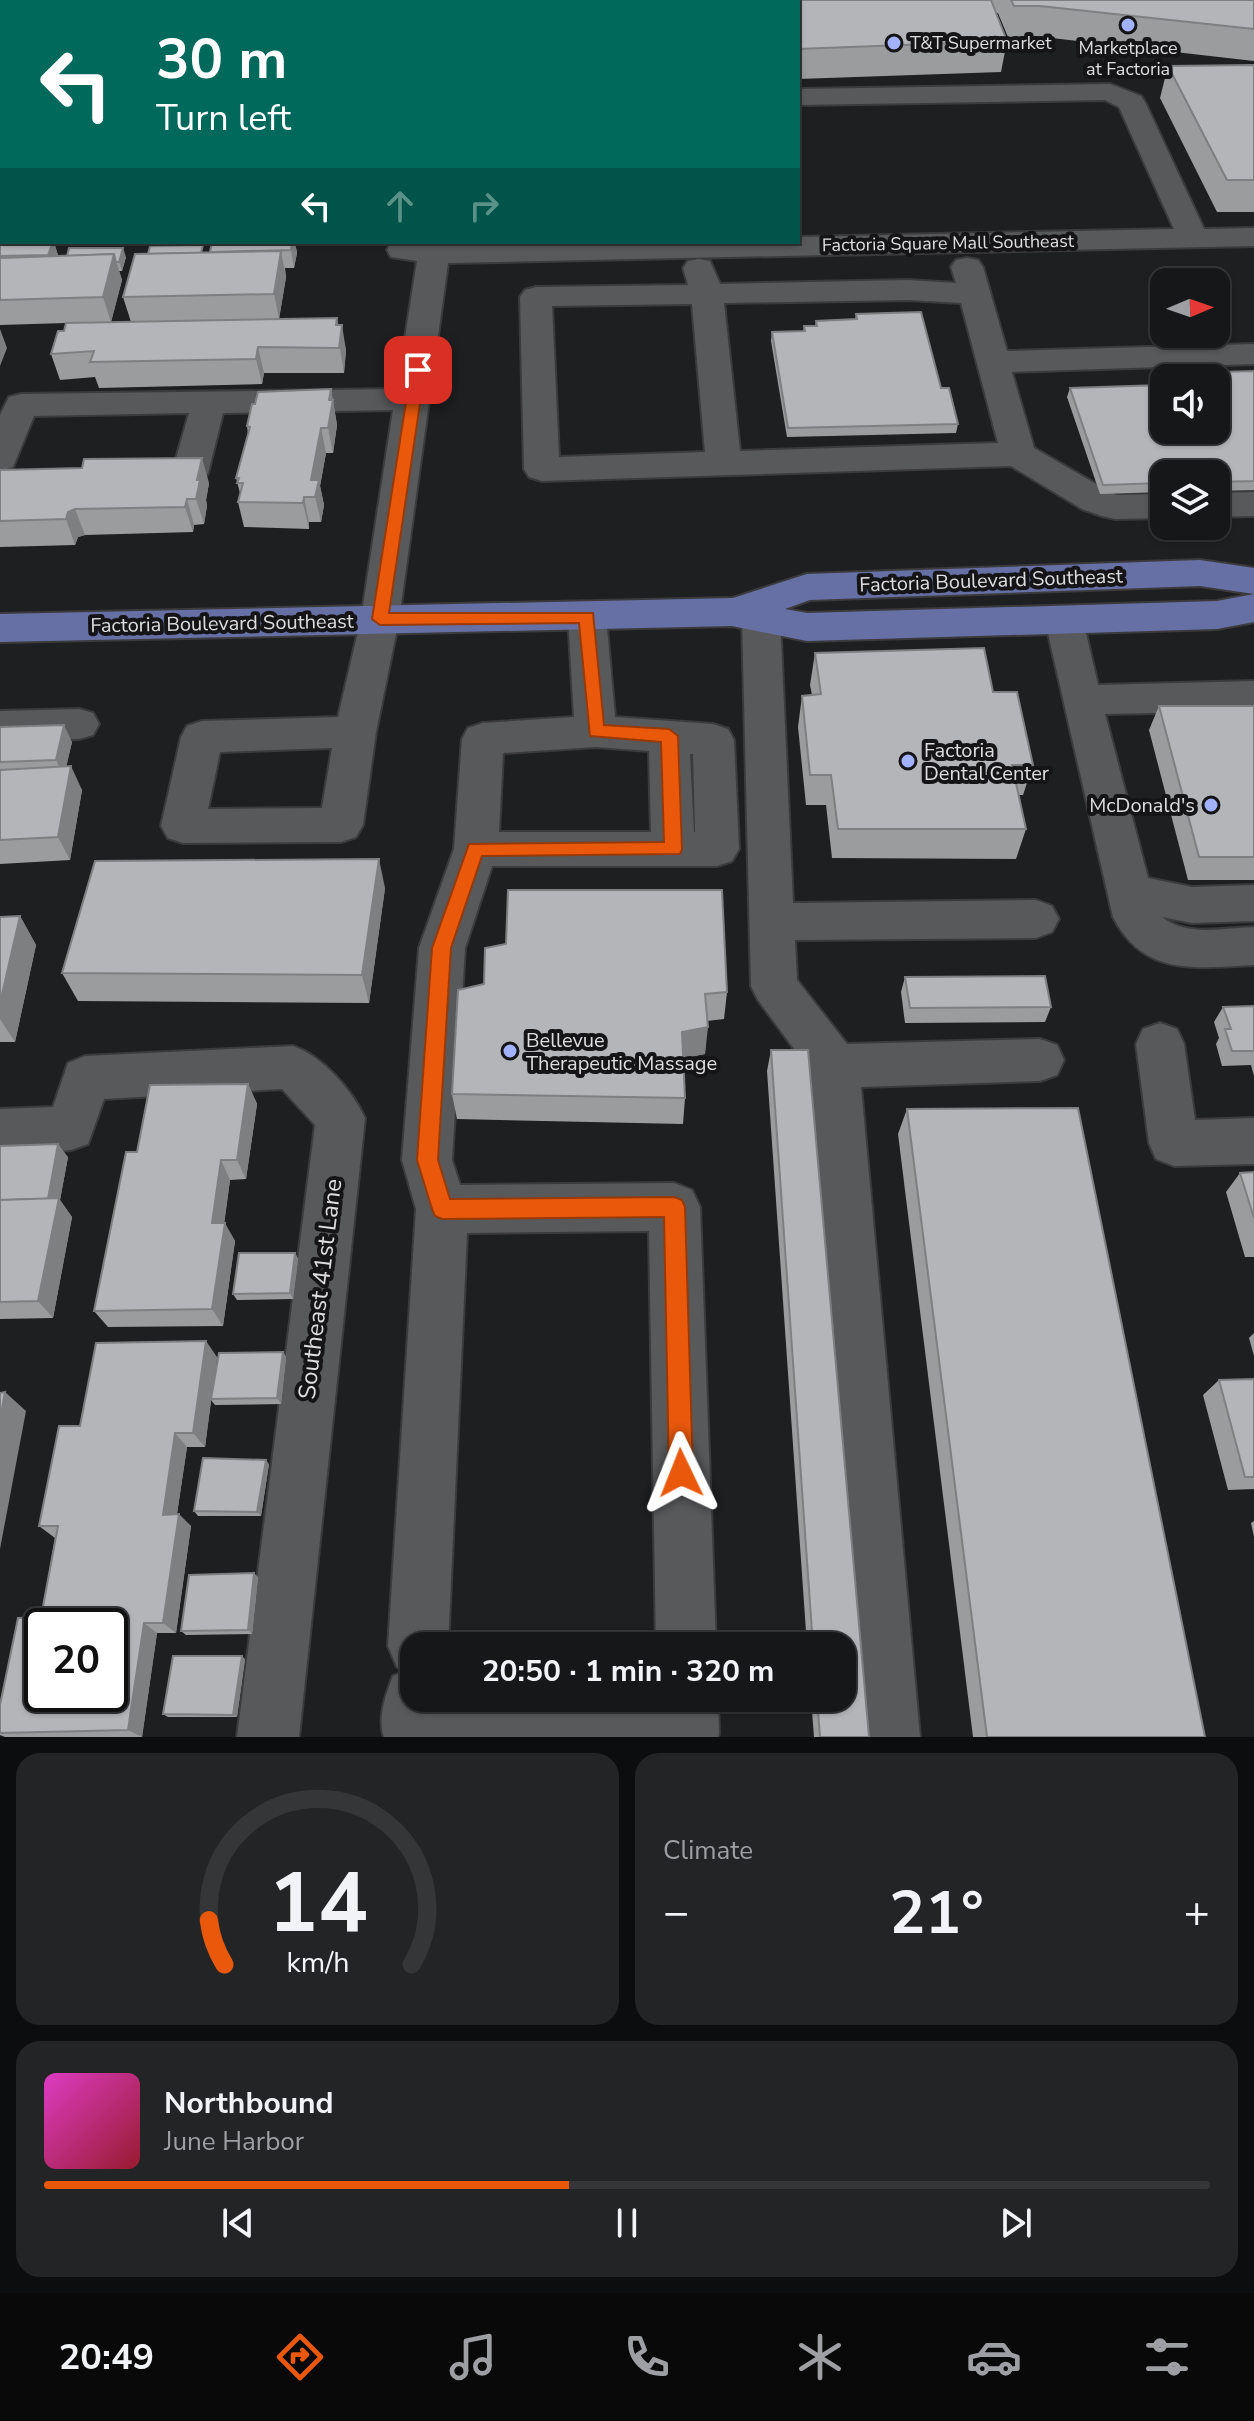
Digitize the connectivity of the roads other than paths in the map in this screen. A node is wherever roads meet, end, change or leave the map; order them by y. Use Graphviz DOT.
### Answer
graph roads {
  1 [pos="800,97"];
  2 [pos="1254,237"];
  3 [pos="1193,238"];
  4 [pos="960,242"];
  5 [pos="785,244"];
  6 [pos="800,244"];
  7 [pos="697,245"];
  8 [pos="423,249"];
  9 [pos="975,294"];
  10 [pos="707,295"];
  11 [pos="1254,354"];
  12 [pos="993,362"];
  13 [pos="414,399"];
  14 [pos="209,402"];
  15 [pos="1018,454"];
  16 [pos="724,465"];
  17 [pos="9,468"];
  18 [pos="116,475"];
  19 [pos="1254,504"];
  20 [pos="1230,505"];
  21 [pos="1150,506"];
  22 [pos="1254,581"];
  23 [pos="1254,608"];
  24 [pos="747,615"];
  25 [pos="587,617"];
  26 [pos="380,619"];
  27 [pos="1064,620"];
  28 [pos="0,628"];
  29 [pos="1254,697"];
  30 [pos="1081,700"];
  31 [pos="79,724"];
  32 [pos="0,726"];
  33 [pos="596,731"];
  34 [pos="355,732"];
  35 [pos="476,849"];
  36 [pos="1130,893"];
  37 [pos="1254,903"];
  38 [pos="1036,919"];
  39 [pos="771,922"];
  40 [pos="1254,946"];
  41 [pos="1160,1044"];
  42 [pos="1040,1060"];
  43 [pos="835,1066"];
  44 [pos="0,1132"];
  45 [pos="1254,1141"];
  46 [pos="442,1209"];
  47 [pos="419,1632"];
  48 [pos="686,1632"];
  49 [pos="414,1712"];
  50 [pos="687,1712"];
  51 [pos="268,1737"];
  52 [pos="889,1737"];
  1 -- 3 [label="street"];
  2 -- 3 [label="street, Factoria Square Mall Southeast"];
  3 -- 4 [label="street, Factoria Square Mall Southeast"];
  4 -- 6 [label="street, Factoria Square Mall Southeast"];
  4 -- 9 [label="street"];
  5 -- 7 [label="street, Factoria Square Mall Southeast"];
  7 -- 8 [label="street, Factoria Square Mall Southeast"];
  7 -- 10 [label="street"];
  8 -- 13 [label="street"];
  9 -- 10 [label="street"];
  9 -- 12 [label="street"];
  10 -- 16 [label="street"];
  10 -- 16 [label="street"];
  11 -- 12 [label="street"];
  12 -- 15 [label="street"];
  13 -- 14 [label="street"];
  13 -- 26 [label="street"];
  14 -- 17 [label="street"];
  14 -- 18 [label="street"];
  15 -- 16 [label="street"];
  15 -- 21 [label="street"];
  19 -- 20 [label="street"];
  22 -- 24 [label="main road, Factoria Boulevard Southeast"];
  23 -- 27 [label="main road, Factoria Boulevard Southeast"];
  24 -- 25 [label="main road, Factoria Boulevard Southeast"];
  24 -- 27 [label="main road, Factoria Boulevard Southeast"];
  24 -- 39 [label="street"];
  25 -- 26 [label="main road, Factoria Boulevard Southeast"];
  25 -- 33 [label="street"];
  26 -- 28 [label="main road, Factoria Boulevard Southeast"];
  26 -- 34 [label="street"];
  27 -- 30 [label="street"];
  29 -- 30 [label="street"];
  30 -- 36 [label="street"];
  31 -- 32 [label="street"];
  33 -- 35 [label="street"];
  33 -- 35 [label="street"];
  35 -- 46 [label="street"];
  36 -- 37 [label="street"];
  36 -- 40 [label="street"];
  38 -- 39 [label="street"];
  39 -- 43 [label="street"];
  41 -- 45 [label="street"];
  42 -- 43 [label="street"];
  43 -- 52 [label="street"];
  44 -- 51 [label="street, Southeast 41st Lane"];
  46 -- 47 [label="street"];
  46 -- 48 [label="street"];
  49 -- 50 [label="street"];
}
